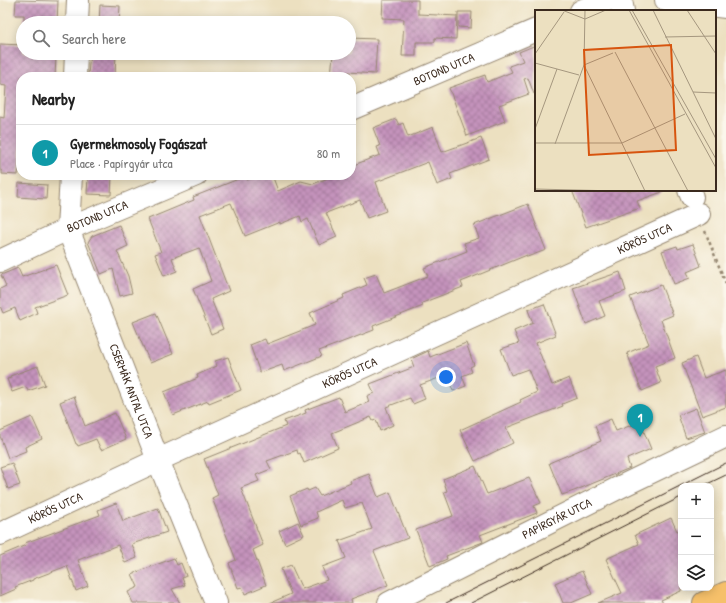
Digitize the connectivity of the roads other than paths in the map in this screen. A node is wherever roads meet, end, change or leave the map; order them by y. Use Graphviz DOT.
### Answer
graph roads {
  1 [pos="78,0"];
  2 [pos="607,0"];
  3 [pos="621,0"];
  4 [pos="666,0"];
  5 [pos="726,7"];
  6 [pos="583,10"];
  7 [pos="623,10"];
  8 [pos="77,16"];
  9 [pos="535,30"];
  10 [pos="76,60"];
  11 [pos="75,72"];
  12 [pos="356,107"];
  13 [pos="71,180"];
  14 [pos="184,180"];
  15 [pos="696,208"];
  16 [pos="68,229"];
  17 [pos="0,261"];
  18 [pos="726,436"];
  19 [pos="158,460"];
  20 [pos="0,534"];
  21 [pos="726,594"];
  22 [pos="216,603"];
  23 [pos="389,603"];
  24 [pos="704,603"];
  1 -- 8 [label="street"];
  2 -- 6 [label="street"];
  3 -- 7 [label="street"];
  4 -- 5 [label="street"];
  9 -- 12 [label="street, BOTOND UTCA"];
  10 -- 11 [label="street"];
  13 -- 16 [label="street, CSERMÁK ANTAL UTCA"];
  14 -- 16 [label="street, BOTOND UTCA"];
  15 -- 19 [label="street, KÖRÖS UTCA"];
  16 -- 17 [label="street, BOTOND UTCA"];
  16 -- 19 [label="street, CSERMÁK ANTAL UTCA"];
  18 -- 23 [label="street, PAPÍRGYÁR UTCA"];
  19 -- 20 [label="street, KÖRÖS UTCA"];
  19 -- 22 [label="street, CSERMÁK ANTAL UTCA"];
  21 -- 24 [label="main road"];
}
